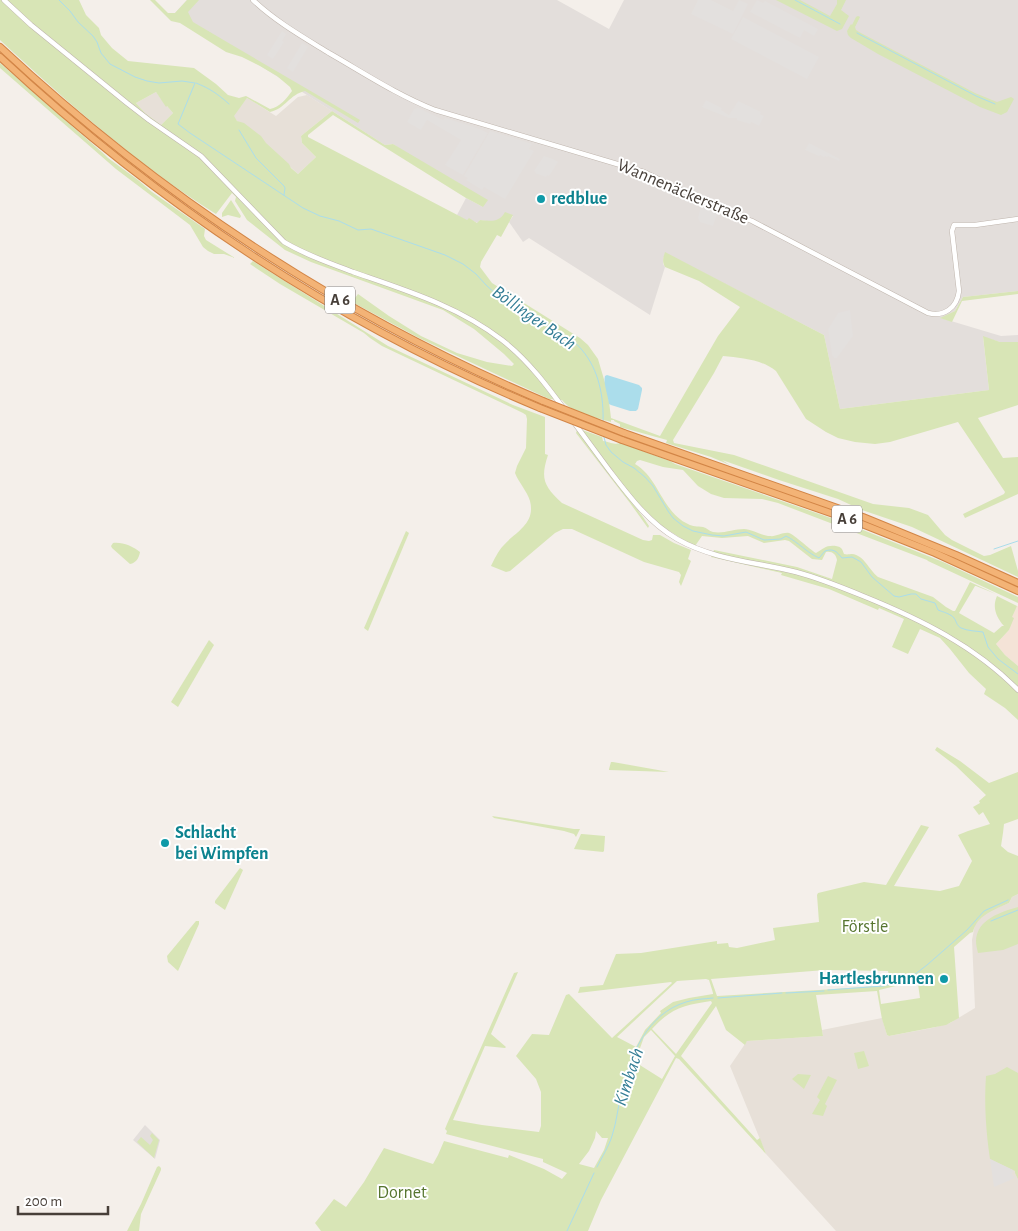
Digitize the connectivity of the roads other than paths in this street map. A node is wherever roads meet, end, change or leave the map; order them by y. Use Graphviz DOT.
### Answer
graph roads {
  1 [pos="4,0"];
  2 [pos="252,0"];
  3 [pos="0,47"];
  4 [pos="0,56"];
  5 [pos="1018,219"];
  6 [pos="212,224"];
  7 [pos="623,437"];
  8 [pos="1018,584"];
  9 [pos="1018,591"];
  10 [pos="1018,690"];
  1 -- 10 [label="street"];
  2 -- 5 [label="street, Wannenäckerstraße"];
  3 -- 6 [label="highway, A 6"];
  4 -- 6 [label="highway, A 6"];
  6 -- 7 [label="highway, A 6, bridge"];
  7 -- 8 [label="highway, A 6"];
  7 -- 9 [label="highway, A 6"];
}
